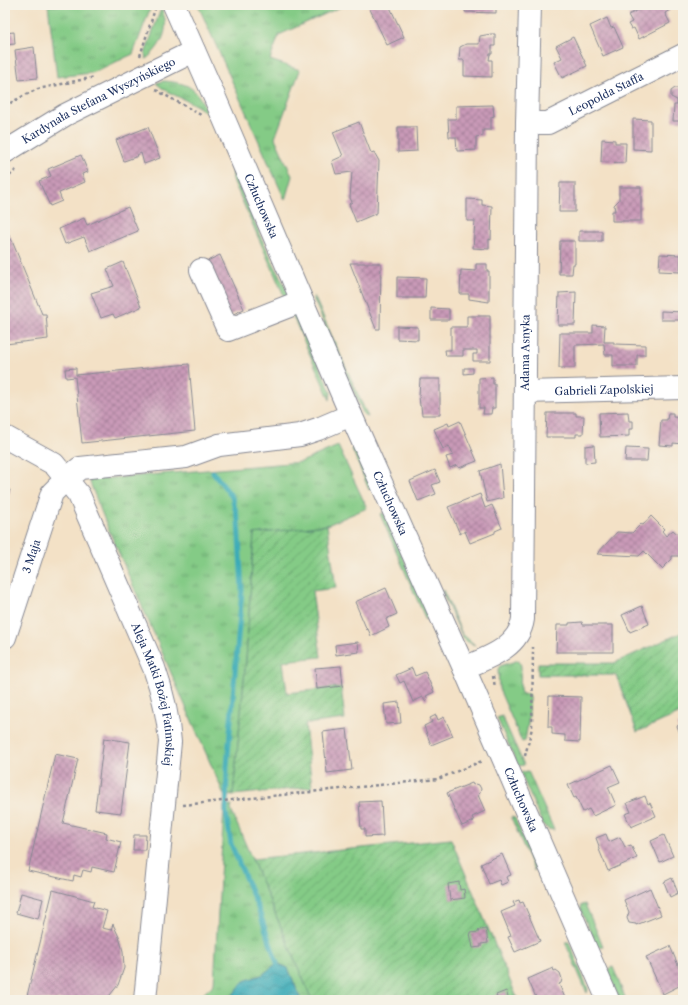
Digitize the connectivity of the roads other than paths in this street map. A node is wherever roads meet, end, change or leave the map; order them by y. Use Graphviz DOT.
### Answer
graph roads {
  1 [pos="174,5"];
  2 [pos="530,5"];
  3 [pos="194,51"];
  4 [pos="683,55"];
  5 [pos="527,123"];
  6 [pos="5,152"];
  7 [pos="201,270"];
  8 [pos="302,301"];
  9 [pos="683,388"];
  10 [pos="525,392"];
  11 [pos="351,415"];
  12 [pos="5,437"];
  13 [pos="66,479"];
  14 [pos="5,637"];
  15 [pos="464,668"];
  16 [pos="145,996"];
  17 [pos="608,1000"];
  1 -- 3 [label="street, Człuchowska"];
  2 -- 5 [label="street, Adama Asnyka"];
  3 -- 6 [label="street, Kardynała Stefana Wyszyńskiego"];
  3 -- 8 [label="street, Człuchowska"];
  4 -- 5 [label="street, Leopolda Staffa"];
  5 -- 10 [label="street, Adama Asnyka"];
  7 -- 8 [label="street"];
  8 -- 11 [label="street, Człuchowska"];
  9 -- 10 [label="street, Gabrieli Zapolskiej"];
  10 -- 15 [label="street, Adama Asnyka"];
  11 -- 13 [label="street, 3 Maja"];
  11 -- 15 [label="street, Człuchowska"];
  12 -- 13 [label="street, Aleja Matki Bożej Fatimskiej"];
  13 -- 14 [label="street, 3 Maja"];
  13 -- 16 [label="street, Aleja Matki Bożej Fatimskiej"];
  15 -- 17 [label="street, Człuchowska"];
}
